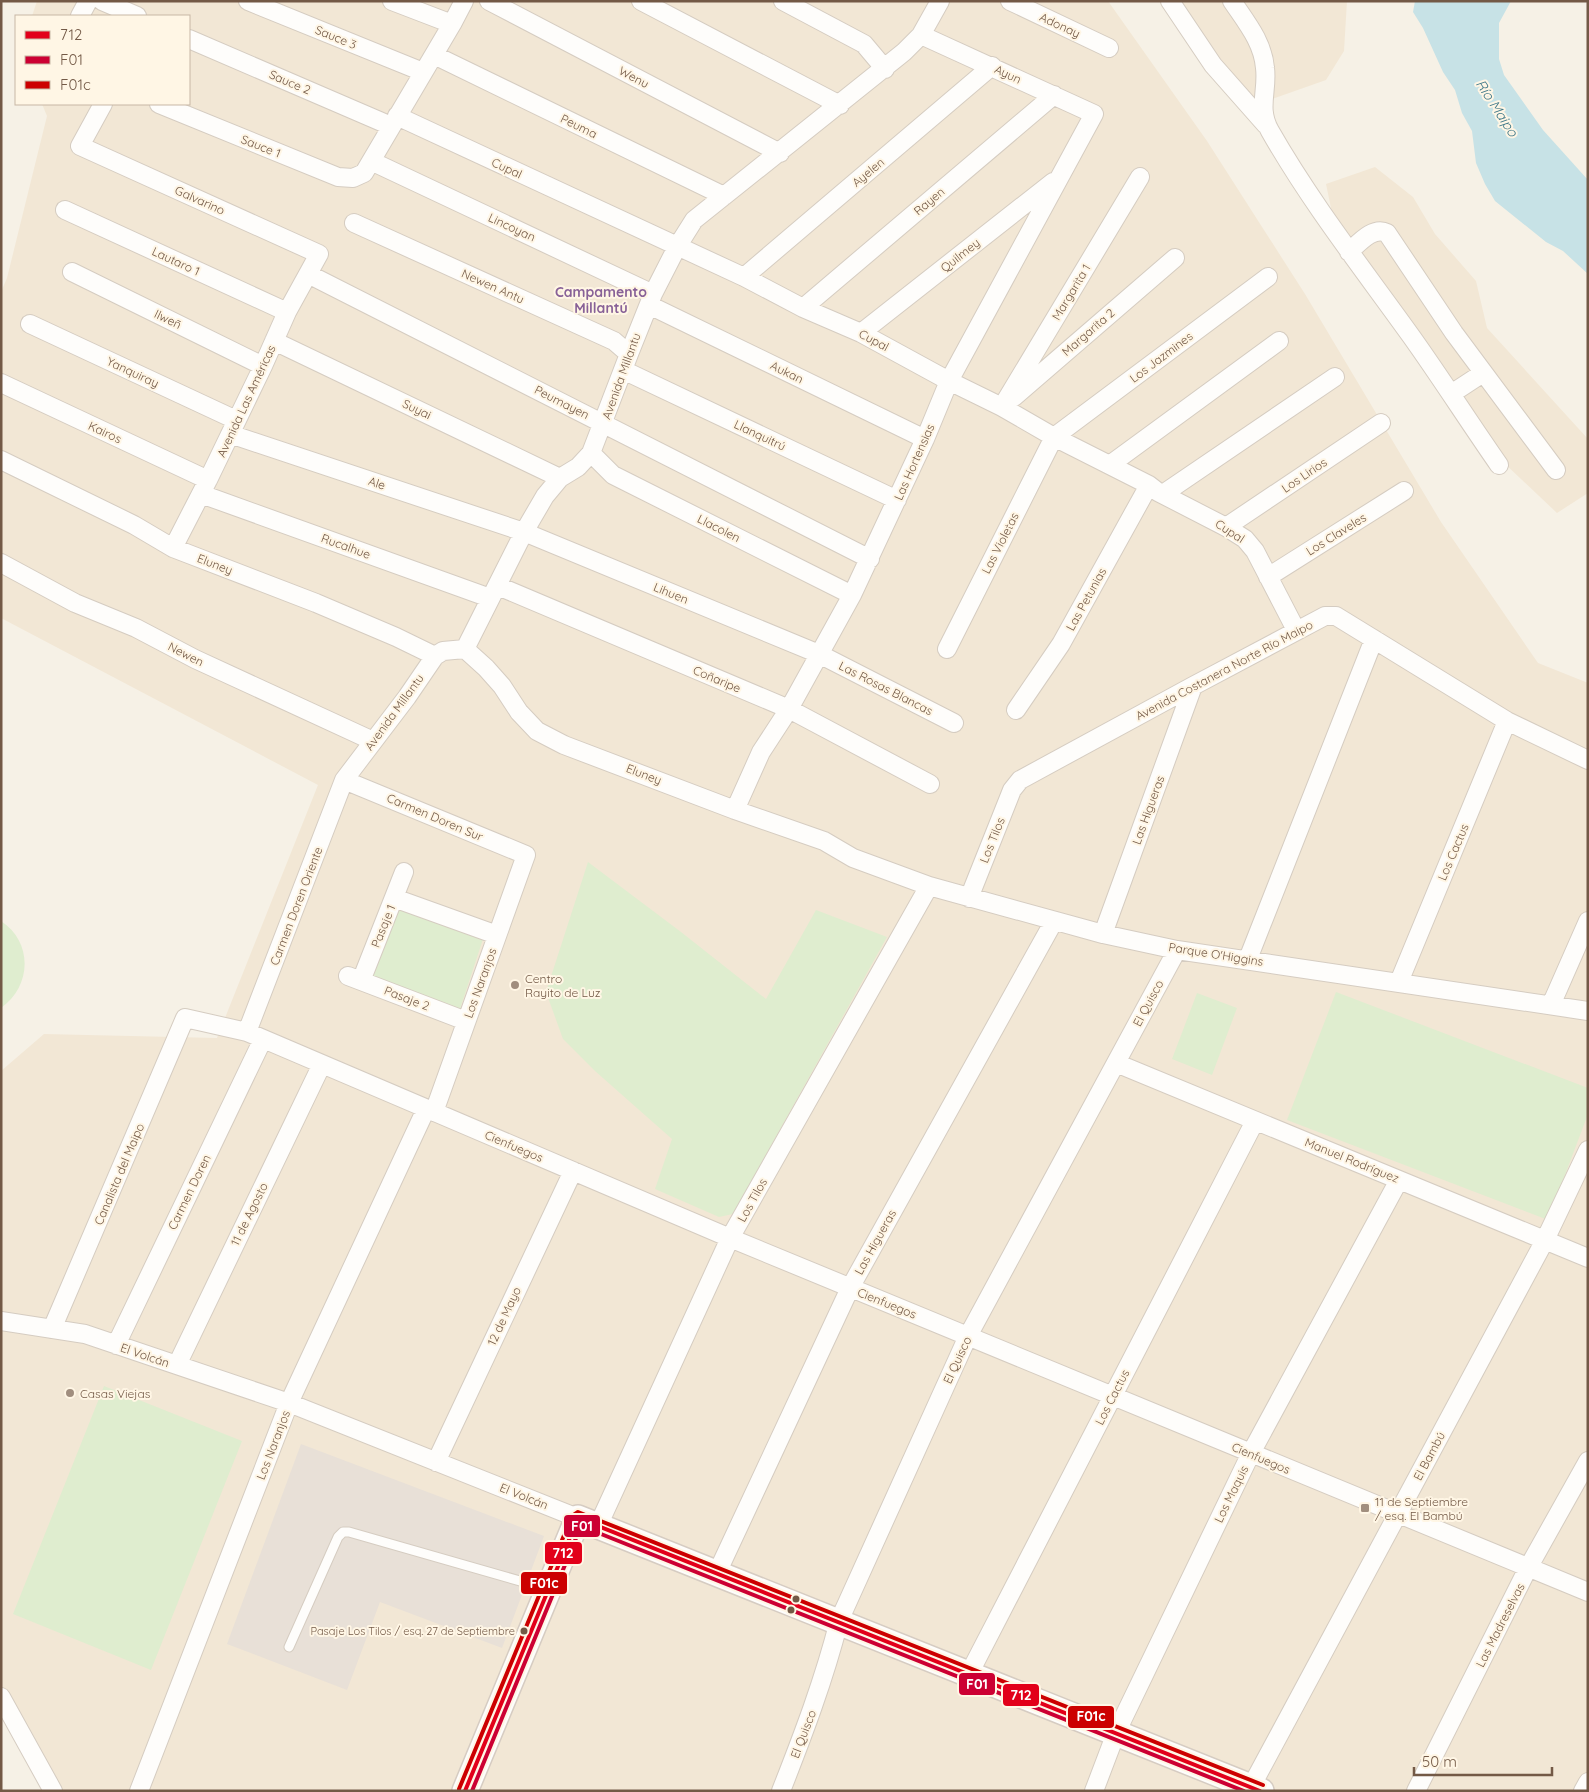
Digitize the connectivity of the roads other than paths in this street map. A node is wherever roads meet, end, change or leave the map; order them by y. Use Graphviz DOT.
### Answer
graph roads {
  1 [pos="88,1"];
  2 [pos="102,1"];
  3 [pos="248,1"];
  4 [pos="392,1"];
  5 [pos="464,1"];
  6 [pos="489,1"];
  7 [pos="641,1"];
  8 [pos="783,1"];
  9 [pos="1010,1"];
  10 [pos="1170,1"];
  11 [pos="1232,1"];
  12 [pos="936,3"];
  13 [pos="81,15"];
  14 [pos="135,15"];
  15 [pos="452,24"];
  16 [pos="921,35"];
  17 [pos="190,39"];
  18 [pos="1109,48"];
  19 [pos="434,55"];
  20 [pos="992,66"];
  21 [pos="885,69"];
  22 [pos="423,72"];
  23 [pos="1054,95"];
  24 [pos="102,105"];
  25 [pos="161,105"];
  26 [pos="840,105"];
  27 [pos="1094,114"];
  28 [pos="394,121"];
  29 [pos="1269,129"];
  30 [pos="780,153"];
  31 [pos="368,167"];
  32 [pos="1059,177"];
  33 [pos="1140,177"];
  34 [pos="724,196"];
  35 [pos="65,210"];
  36 [pos="354,223"];
  37 [pos="677,247"];
  38 [pos="1349,252"];
  39 [pos="319,254"];
  40 [pos="1174,258"];
  41 [pos="72,272"];
  42 [pos="308,274"];
  43 [pos="1268,277"];
  44 [pos="744,278"];
  45 [pos="651,300"];
  46 [pos="803,308"];
  47 [pos="286,312"];
  48 [pos="30,324"];
  49 [pos="861,333"];
  50 [pos="274,341"];
  51 [pos="1279,341"];
  52 [pos="626,362"];
  53 [pos="263,366"];
  54 [pos="1483,373"];
  55 [pos="1335,376"];
  56 [pos="949,381"];
  57 [pos="1,383"];
  58 [pos="1452,394"];
  59 [pos="1002,407"];
  60 [pos="1381,423"];
  61 [pos="604,424"];
  62 [pos="233,427"];
  63 [pos="1054,437"];
  64 [pos="925,439"];
  65 [pos="592,453"];
  66 [pos="1,460"];
  67 [pos="1111,464"];
  68 [pos="1498,464"];
  69 [pos="1556,470"];
  70 [pos="560,478"];
  71 [pos="205,487"];
  72 [pos="1156,489"];
  73 [pos="1404,491"];
  74 [pos="897,500"];
  75 [pos="1226,527"];
  76 [pos="524,532"];
  77 [pos="173,548"];
  78 [pos="870,559"];
  79 [pos="1,563"];
  80 [pos="1268,577"];
  81 [pos="494,592"];
  82 [pos="852,595"];
  83 [pos="1296,630"];
  84 [pos="1374,639"];
  85 [pos="465,649"];
  86 [pos="947,649"];
  87 [pos="819,654"];
  88 [pos="435,656"];
  89 [pos="1193,686"];
  90 [pos="789,709"];
  91 [pos="1016,710"];
  92 [pos="1508,721"];
  93 [pos="954,723"];
  94 [pos="373,741"];
  95 [pos="1588,760"];
  96 [pos="344,780"];
  97 [pos="1017,783"];
  98 [pos="930,784"];
  99 [pos="735,810"];
  100 [pos="526,855"];
  101 [pos="853,858"];
  102 [pos="404,872"];
  103 [pos="929,886"];
  104 [pos="394,898"];
  105 [pos="969,898"];
  106 [pos="1054,921"];
  107 [pos="1588,921"];
  108 [pos="1103,934"];
  109 [pos="497,935"];
  110 [pos="1177,950"];
  111 [pos="1248,959"];
  112 [pos="354,978"];
  113 [pos="1399,982"];
  114 [pos="1551,1005"];
  115 [pos="1588,1011"];
  116 [pos="185,1018"];
  117 [pos="466,1021"];
  118 [pos="255,1035"];
  119 [pos="1116,1063"];
  120 [pos="322,1064"];
  121 [pos="430,1110"];
  122 [pos="1256,1121"];
  123 [pos="1588,1150"];
  124 [pos="572,1171"];
  125 [pos="1399,1180"];
  126 [pos="730,1238"];
  127 [pos="1545,1240"];
  128 [pos="1588,1258"];
  129 [pos="850,1288"];
  130 [pos="1,1321"];
  131 [pos="52,1329"];
  132 [pos="968,1336"];
  133 [pos="116,1345"];
  134 [pos="177,1365"];
  135 [pos="1112,1396"];
  136 [pos="289,1403"];
  137 [pos="1251,1453"];
  138 [pos="1588,1461"];
  139 [pos="436,1462"];
  140 [pos="1397,1515"];
  141 [pos="588,1522"];
  142 [pos="1528,1568"];
  143 [pos="717,1572"];
  144 [pos="548,1590"];
  145 [pos="1588,1592"];
  146 [pos="839,1622"];
  147 [pos="289,1647"];
  148 [pos="969,1674"];
  149 [pos="1,1697"];
  150 [pos="1116,1733"];
  151 [pos="1588,1782"];
  152 [pos="1256,1789"];
  153 [pos="53,1791"];
  154 [pos="139,1791"];
  155 [pos="465,1791"];
  156 [pos="780,1791"];
  157 [pos="1094,1791"];
  158 [pos="1416,1791"];
  159 [pos="1583,1791"];
  1 -- 13 [label="street"];
  2 -- 14 [label="street"];
  3 -- 22 [label="street, Sauce 3"];
  4 -- 15 [label="street"];
  5 -- 15 [label="street"];
  6 -- 30 [label="street, Wenu"];
  7 -- 26 [label="street"];
  8 -- 21 [label="street"];
  9 -- 18 [label="street, Adonay"];
  10 -- 29 [label="street"];
  11 -- 29 [label="street"];
  12 -- 16 [label="street, Avenida Millantu"];
  15 -- 19 [label="street"];
  16 -- 20 [label="street, Ayun"];
  16 -- 21 [label="street, Avenida Millantu"];
  17 -- 28 [label="street, Sauce 2"];
  19 -- 22 [label="street"];
  19 -- 34 [label="street, Peuma"];
  20 -- 23 [label="street, Ayun"];
  20 -- 44 [label="street, Ayelen"];
  21 -- 26 [label="street, Avenida Millantu"];
  22 -- 28 [label="street"];
  23 -- 27 [label="street, Ayun"];
  23 -- 46 [label="street, Rayen"];
  24 -- 39 [label="street, Galvarino"];
  25 -- 31 [label="street, Sauce 1"];
  26 -- 30 [label="street, Avenida Millantu"];
  27 -- 32 [label="street, Las Hortensias"];
  28 -- 31 [label="street"];
  28 -- 37 [label="street, Cupal"];
  29 -- 38 [label="street"];
  30 -- 34 [label="street, Avenida Millantu"];
  31 -- 45 [label="street, Lincoyan"];
  32 -- 49 [label="street, Quilmey"];
  32 -- 56 [label="street, Las Hortensias"];
  33 -- 59 [label="street, Margarita 1"];
  34 -- 37 [label="street, Avenida Millantu"];
  35 -- 47 [label="street, Lautaro 1"];
  36 -- 52 [label="street, Newen Antu"];
  37 -- 44 [label="street, Cupal"];
  37 -- 45 [label="street, Avenida Millantu"];
  38 -- 54 [label="street"];
  38 -- 58 [label="street"];
  39 -- 42 [label="street, Avenida Las Américas"];
  40 -- 59 [label="street, Margarita 2"];
  41 -- 53 [label="street, Ilweñ"];
  42 -- 47 [label="street, Avenida Las Américas"];
  42 -- 61 [label="street, Peumayen"];
  43 -- 63 [label="street, Los Jazmines"];
  44 -- 46 [label="street, Cupal"];
  45 -- 52 [label="street, Avenida Millantu"];
  45 -- 64 [label="street, Aukan"];
  46 -- 49 [label="street, Cupal"];
  47 -- 50 [label="street, Avenida Las Américas"];
  48 -- 62 [label="street, Yanquiray"];
  49 -- 56 [label="street, Cupal"];
  50 -- 53 [label="street, Avenida Las Américas"];
  50 -- 70 [label="street, Suyai"];
  51 -- 67 [label="street"];
  52 -- 61 [label="street, Avenida Millantu"];
  52 -- 74 [label="street, Llanquitrú"];
  53 -- 62 [label="street, Avenida Las Américas"];
  54 -- 58 [label="street"];
  54 -- 69 [label="street"];
  55 -- 72 [label="street"];
  56 -- 59 [label="street, Cupal"];
  56 -- 64 [label="street, Las Hortensias"];
  57 -- 71 [label="street, Kairos"];
  58 -- 68 [label="street"];
  59 -- 63 [label="street, Cupal"];
  60 -- 75 [label="street, Los Lirios"];
  61 -- 65 [label="street, Avenida Millantu"];
  61 -- 78 [label="street, Peumayen"];
  62 -- 71 [label="street, Avenida Las Américas"];
  62 -- 76 [label="street, Ale"];
  63 -- 67 [label="street, Cupal"];
  63 -- 86 [label="street, Las Violetas"];
  64 -- 74 [label="street, Las Hortensias"];
  65 -- 70 [label="street, Avenida Millantu"];
  65 -- 82 [label="street, Llacolen"];
  66 -- 77 [label="street, Eluney"];
  67 -- 72 [label="street, Cupal"];
  70 -- 76 [label="street, Avenida Millantu"];
  71 -- 77 [label="street, Avenida Las Américas"];
  71 -- 81 [label="street, Rucalhue"];
  72 -- 75 [label="street, Cupal"];
  72 -- 91 [label="street, Las Petunias"];
  73 -- 80 [label="street, Los Claveles"];
  74 -- 78 [label="street, Las Hortensias"];
  75 -- 80 [label="street, Cupal"];
  76 -- 81 [label="street, Avenida Millantu"];
  76 -- 87 [label="street, Lihuen"];
  77 -- 88 [label="street, Eluney"];
  78 -- 82 [label="street, Las Hortensias"];
  79 -- 94 [label="street, Newen"];
  80 -- 83 [label="street, Cupal"];
  81 -- 85 [label="street, Avenida Millantu"];
  81 -- 90 [label="street, Coñaripe"];
  82 -- 87 [label="street, Las Hortensias"];
  83 -- 84 [label="street, Avenida Costanera Norte Río Maipo"];
  83 -- 89 [label="street, Avenida Costanera Norte Río Maipo"];
  84 -- 92 [label="street, Avenida Costanera Norte Río Maipo"];
  84 -- 111 [label="street"];
  85 -- 88 [label="street"];
  85 -- 99 [label="street, Eluney"];
  87 -- 90 [label="street, Las Hortensias"];
  87 -- 93 [label="street, Las Rosas Blancas"];
  88 -- 94 [label="street, Avenida Millantu"];
  89 -- 97 [label="street, Avenida Costanera Norte Río Maipo"];
  89 -- 108 [label="street, Las Higueras"];
  90 -- 98 [label="street, Coñaripe"];
  90 -- 99 [label="street, Las Hortensias"];
  92 -- 95 [label="street, Avenida Costanera Norte Río Maipo"];
  92 -- 113 [label="street, Los Cactus"];
  94 -- 96 [label="street, Avenida Millantu"];
  96 -- 100 [label="street, Carmen Doren Sur"];
  96 -- 118 [label="street, Carmen Doren Oriente"];
  97 -- 105 [label="street, Los Tilos"];
  99 -- 101 [label="street, Eluney"];
  100 -- 109 [label="street, Los Naranjos"];
  101 -- 103 [label="street, Parque O'Higgins"];
  102 -- 104 [label="street, Pasaje 1"];
  103 -- 105 [label="street, Parque O'Higgins"];
  103 -- 126 [label="street, Los Tilos"];
  104 -- 109 [label="street"];
  104 -- 112 [label="street, Pasaje 1"];
  105 -- 106 [label="street, Parque O'Higgins"];
  106 -- 108 [label="street, Parque O'Higgins"];
  106 -- 129 [label="street, Las Higueras"];
  107 -- 114 [label="street"];
  108 -- 110 [label="street, Parque O'Higgins"];
  109 -- 117 [label="street, Los Naranjos"];
  110 -- 111 [label="street, Parque O'Higgins"];
  110 -- 119 [label="street, El Quisco"];
  111 -- 113 [label="street, Parque O'Higgins"];
  112 -- 117 [label="street, Pasaje 2"];
  113 -- 114 [label="street, Parque O'Higgins"];
  114 -- 115 [label="street, Parque O'Higgins"];
  116 -- 118 [label="street, Cienfuegos"];
  116 -- 131 [label="street, Canalista del Maipo"];
  117 -- 121 [label="street, Los Naranjos"];
  118 -- 120 [label="street, Cienfuegos"];
  118 -- 133 [label="street, Carmen Doren"];
  119 -- 122 [label="street, Manuel Rodríguez"];
  119 -- 132 [label="street, El Quisco"];
  120 -- 121 [label="street, Cienfuegos"];
  120 -- 134 [label="street, 11 de Agosto"];
  121 -- 124 [label="street, Cienfuegos"];
  121 -- 136 [label="street, Los Naranjos"];
  122 -- 125 [label="street, Manuel Rodríguez"];
  122 -- 135 [label="street, Los Cactus"];
  123 -- 127 [label="street, El Bambú"];
  124 -- 126 [label="street, Cienfuegos"];
  124 -- 139 [label="street, 12 de Mayo"];
  125 -- 127 [label="street, Manuel Rodríguez"];
  125 -- 137 [label="street, Los Maquis"];
  126 -- 129 [label="street, Cienfuegos"];
  126 -- 141 [label="street, Los Tilos"];
  127 -- 128 [label="street, Manuel Rodríguez"];
  127 -- 140 [label="street, El Bambú"];
  129 -- 132 [label="street, Cienfuegos"];
  129 -- 143 [label="street, Las Higueras"];
  130 -- 131 [label="street, El Volcán"];
  131 -- 133 [label="street, El Volcán"];
  132 -- 135 [label="street, Cienfuegos"];
  132 -- 146 [label="street, El Quisco"];
  133 -- 134 [label="street, El Volcán"];
  134 -- 136 [label="street, El Volcán"];
  135 -- 137 [label="street, Cienfuegos"];
  135 -- 148 [label="street, Los Cactus"];
  136 -- 139 [label="street, El Volcán"];
  136 -- 154 [label="street, Los Naranjos"];
  137 -- 140 [label="street, Cienfuegos"];
  137 -- 150 [label="street, Los Maquis"];
  138 -- 142 [label="street, Las Madreselvas"];
  139 -- 141 [label="street, El Volcán"];
  140 -- 142 [label="street, Cienfuegos"];
  140 -- 152 [label="street, El Bambú"];
  141 -- 143 [label="street, El Volcán"];
  141 -- 144 [label="street, Los Tilos"];
  142 -- 145 [label="street, Cienfuegos"];
  142 -- 158 [label="street, Las Madreselvas"];
  143 -- 146 [label="street, El Volcán"];
  144 -- 147 [label="lane"];
  144 -- 155 [label="street, Los Tilos"];
  146 -- 148 [label="street, El Volcán"];
  146 -- 156 [label="street, El Quisco"];
  148 -- 150 [label="street, El Volcán"];
  149 -- 153 [label="street"];
  150 -- 152 [label="street, El Volcán"];
  150 -- 157 [label="street, Los Maquis"];
  151 -- 159 [label="street"];
}
